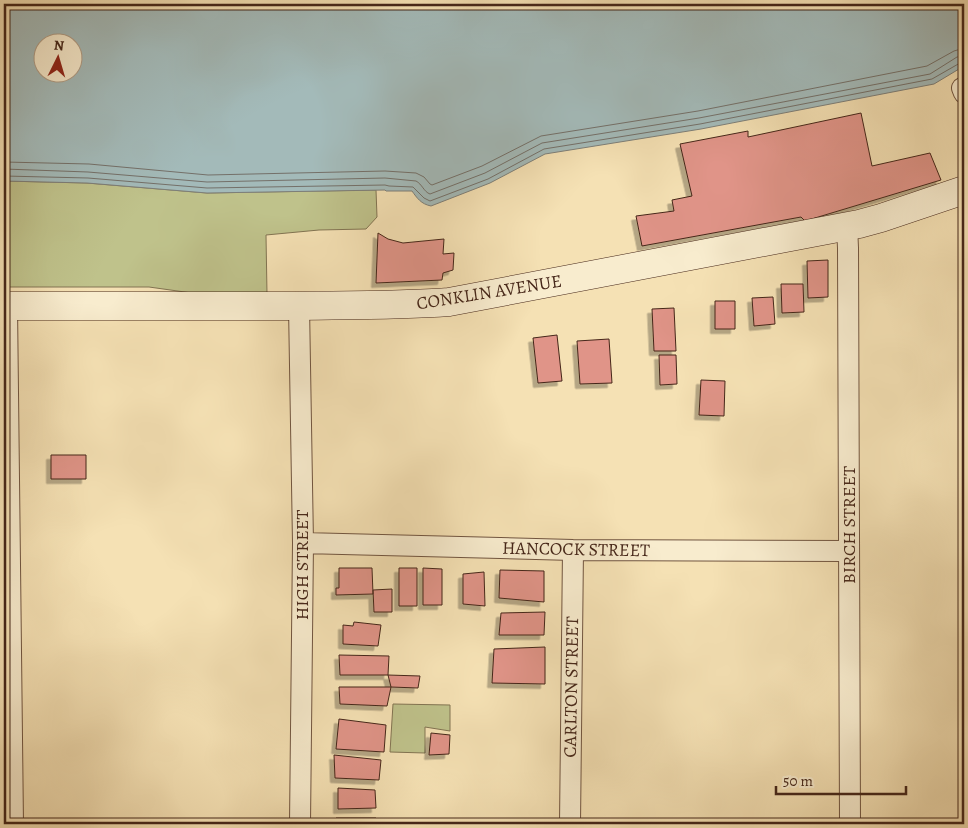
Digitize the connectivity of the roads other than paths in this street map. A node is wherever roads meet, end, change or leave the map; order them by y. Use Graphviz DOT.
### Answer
graph roads {
  1 [pos="964,190"];
  2 [pos="846,226"];
  3 [pos="6,306"];
  4 [pos="299,306"];
  5 [pos="303,543"];
  6 [pos="573,550"];
  7 [pos="849,551"];
  8 [pos="13,824"];
  9 [pos="300,824"];
  10 [pos="570,824"];
  11 [pos="850,824"];
  1 -- 2 [label="main road, CONKLIN AVENUE"];
  2 -- 4 [label="main road, CONKLIN AVENUE"];
  2 -- 7 [label="street, BIRCH STREET"];
  3 -- 4 [label="main road, CONKLIN AVENUE"];
  3 -- 8 [label="street"];
  4 -- 5 [label="street, HIGH STREET"];
  5 -- 6 [label="street, HANCOCK STREET"];
  5 -- 9 [label="street, HIGH STREET"];
  6 -- 7 [label="street, HANCOCK STREET"];
  6 -- 10 [label="street, CARLTON STREET"];
  7 -- 11 [label="street, BIRCH STREET"];
}
